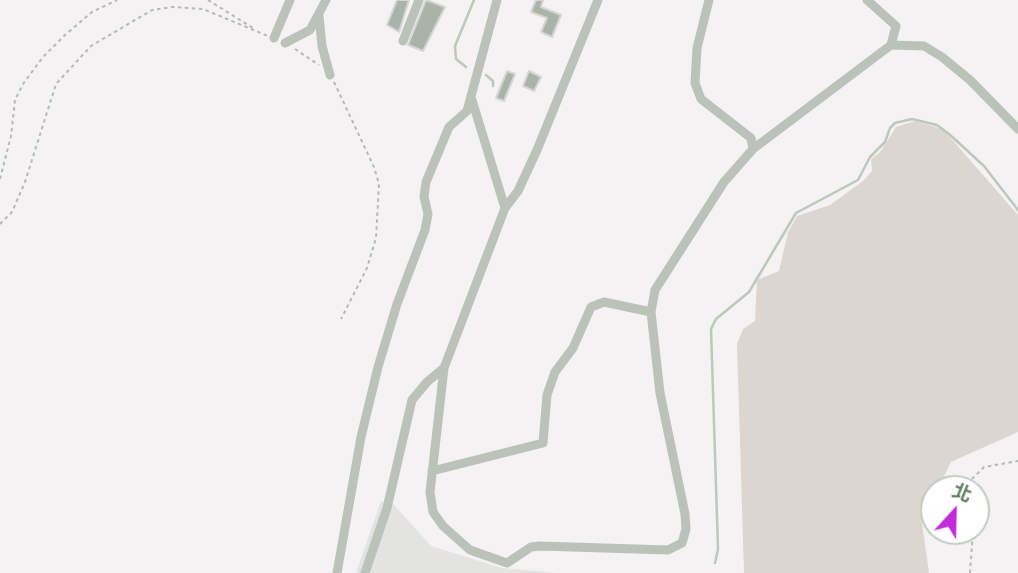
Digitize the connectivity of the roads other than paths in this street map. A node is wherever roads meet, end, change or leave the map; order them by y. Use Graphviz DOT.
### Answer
graph roads {
  1 [pos="290,0"];
  2 [pos="326,0"];
  3 [pos="419,0"];
  4 [pos="497,0"];
  5 [pos="598,0"];
  6 [pos="709,0"];
  7 [pos="869,0"];
  8 [pos="319,16"];
  9 [pos="274,38"];
  10 [pos="403,41"];
  11 [pos="285,43"];
  12 [pos="891,45"];
  13 [pos="330,75"];
  14 [pos="471,96"];
  15 [pos="1018,130"];
  16 [pos="753,149"];
  17 [pos="505,208"];
  18 [pos="652,312"];
  19 [pos="444,369"];
  20 [pos="432,471"];
  21 [pos="337,573"];
  22 [pos="365,573"];
  1 -- 9 [label="lane"];
  2 -- 8 [label="lane"];
  3 -- 10 [label="lane"];
  4 -- 14 [label="lane"];
  5 -- 17 [label="lane"];
  6 -- 16 [label="lane"];
  7 -- 12 [label="lane"];
  8 -- 11 [label="lane"];
  8 -- 13 [label="lane"];
  12 -- 15 [label="lane"];
  12 -- 16 [label="lane"];
  14 -- 17 [label="lane"];
  14 -- 21 [label="lane"];
  16 -- 18 [label="lane"];
  17 -- 19 [label="lane"];
  18 -- 20 [label="lane"];
  18 -- 20 [label="lane"];
  19 -- 20 [label="lane"];
  19 -- 22 [label="lane"];
}
